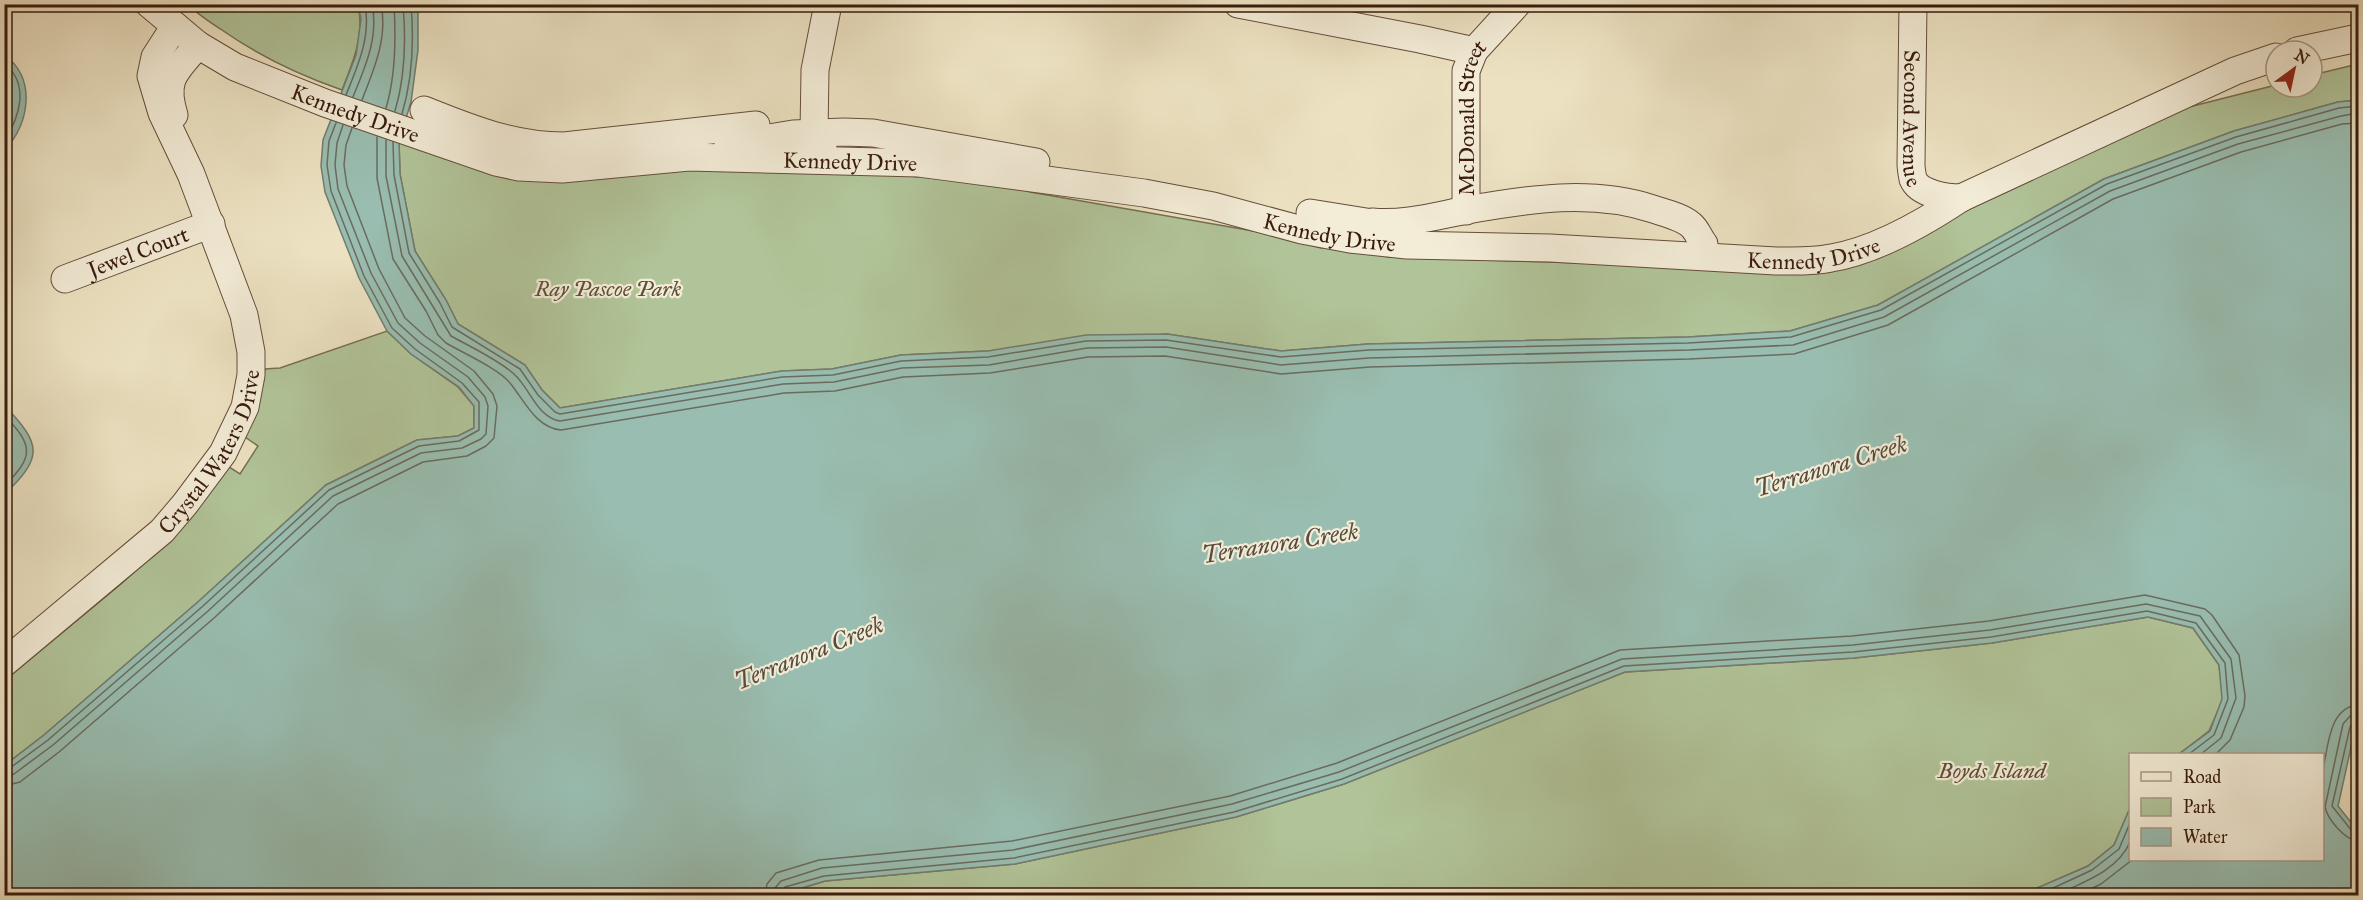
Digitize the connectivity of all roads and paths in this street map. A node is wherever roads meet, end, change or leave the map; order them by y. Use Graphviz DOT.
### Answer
graph roads {
  1 [pos="149,4"];
  2 [pos="828,4"];
  3 [pos="1238,4"];
  4 [pos="1517,4"];
  5 [pos="1913,4"];
  6 [pos="175,26"];
  7 [pos="2358,38"];
  8 [pos="198,45"];
  9 [pos="2324,45"];
  10 [pos="1474,51"];
  11 [pos="2358,55"];
  12 [pos="2264,61"];
  13 [pos="2324,63"];
  14 [pos="2264,78"];
  15 [pos="2166,105"];
  16 [pos="419,122"];
  17 [pos="814,127"];
  18 [pos="689,157"];
  19 [pos="953,167"];
  20 [pos="191,174"];
  21 [pos="1961,198"];
  22 [pos="1466,211"];
  23 [pos="1353,220"];
  24 [pos="211,224"];
  25 [pos="1704,244"];
  26 [pos="65,279"];
  27 [pos="4,663"];
  1 -- 6 [label="street, Kennedy Drive"];
  2 -- 17 [label="street"];
  3 -- 10 [label="street"];
  4 -- 10 [label="street, McDonald Street"];
  5 -- 21 [label="street, Second Avenue"];
  6 -- 8 [label="street, Kennedy Drive"];
  6 -- 20 [label="street, Crystal Waters Drive"];
  7 -- 9 [label="street"];
  8 -- 16 [label="street, Kennedy Drive"];
  8 -- 20 [label="street, Crystal Waters Drive"];
  10 -- 22 [label="street, McDonald Street"];
  11 -- 13 [label="street"];
  12 -- 15 [label="street, Kennedy Drive"];
  14 -- 15 [label="street, Kennedy Drive"];
  15 -- 21 [label="street, Kennedy Drive"];
  16 -- 17 [label="street"];
  16 -- 18 [label="street, Kennedy Drive"];
  17 -- 18 [label="street, Kennedy Drive"];
  17 -- 19 [label="street"];
  17 -- 23 [label="street, Kennedy Drive"];
  18 -- 19 [label="street, Kennedy Drive"];
  19 -- 21 [label="street, Kennedy Drive"];
  20 -- 24 [label="street, Crystal Waters Drive"];
  21 -- 25 [label="street, Kennedy Drive"];
  22 -- 23 [label="street"];
  22 -- 25 [label="street"];
  23 -- 25 [label="street, Kennedy Drive"];
  24 -- 26 [label="street, Jewel Court"];
  24 -- 27 [label="street, Crystal Waters Drive"];
}
